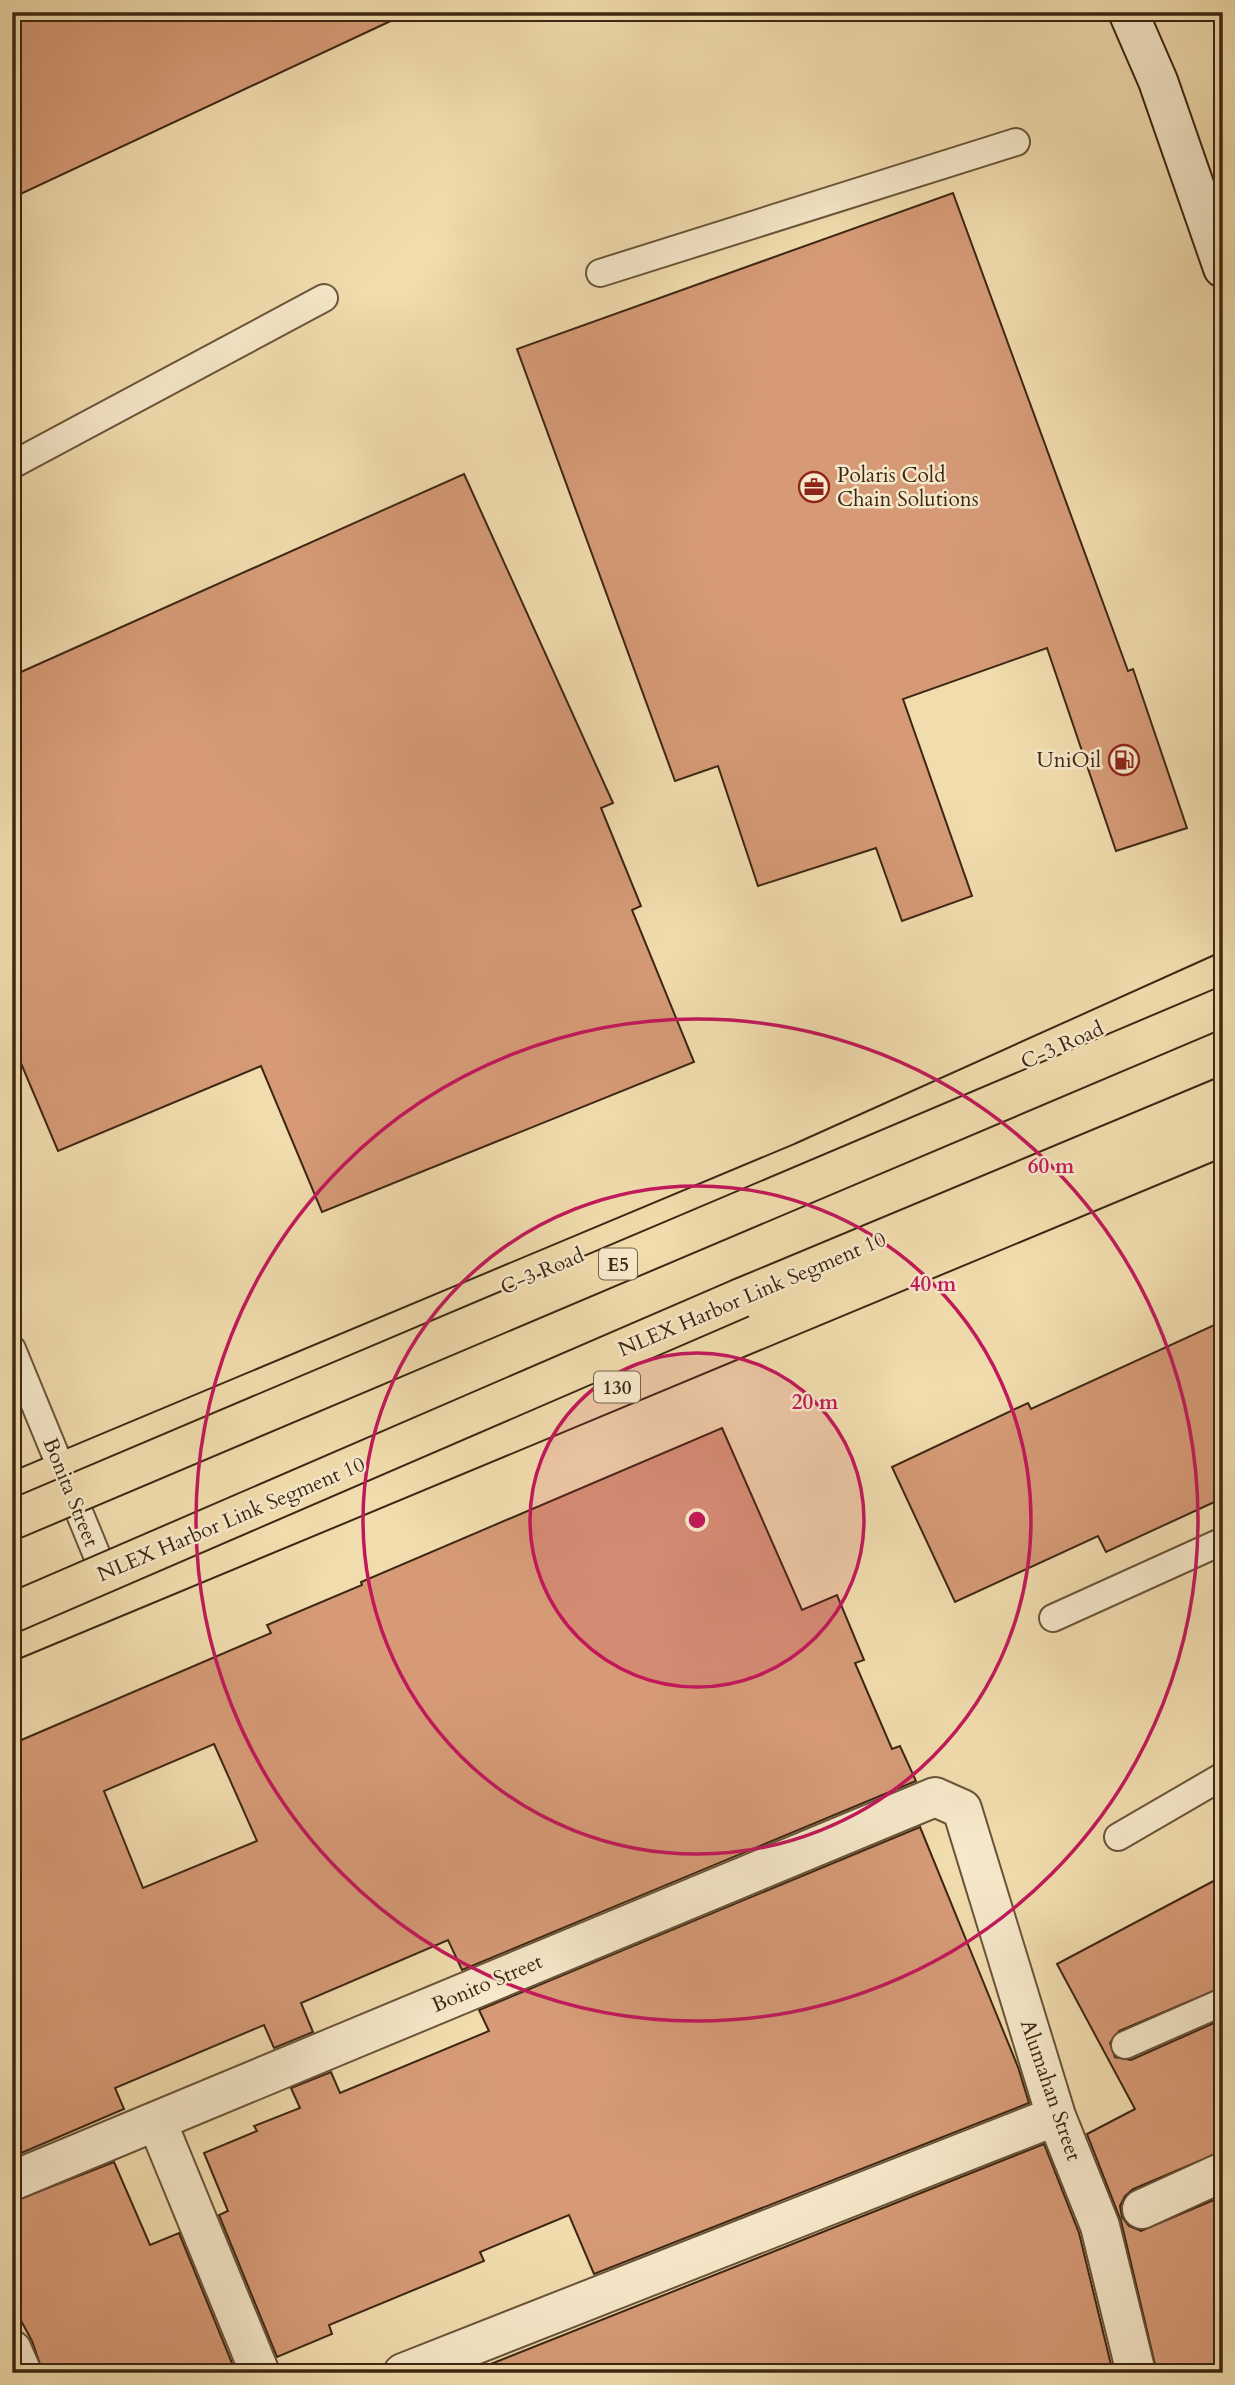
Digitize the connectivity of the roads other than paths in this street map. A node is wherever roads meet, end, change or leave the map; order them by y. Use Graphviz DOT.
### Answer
graph roads {
  1 [pos="1128,12"];
  2 [pos="1016,142"];
  3 [pos="1223,268"];
  4 [pos="600,273"];
  5 [pos="324,298"];
  6 [pos="12,465"];
  7 [pos="1223,973"];
  8 [pos="1223,1007"];
  9 [pos="1223,1097"];
  10 [pos="1223,1136"];
  11 [pos="12,1349"];
  12 [pos="63,1472"];
  13 [pos="12,1493"];
  14 [pos="12,1520"];
  15 [pos="1223,1541"];
  16 [pos="113,1597"];
  17 [pos="12,1613"];
  18 [pos="1053,1618"];
  19 [pos="12,1640"];
  20 [pos="1223,1776"];
  21 [pos="962,1809"];
  22 [pos="1118,1837"];
  23 [pos="1223,2002"];
  24 [pos="1125,2045"];
  25 [pos="1056,2116"];
  26 [pos="157,2122"];
  27 [pos="1223,2172"];
  28 [pos="12,2181"];
  29 [pos="1142,2209"];
  30 [pos="12,2350"];
  31 [pos="22,2373"];
  32 [pos="260,2373"];
  33 [pos="403,2373"];
  34 [pos="1136,2373"];
  1 -- 3 [label="street"];
  2 -- 4 [label="lane"];
  5 -- 6 [label="lane"];
  7 -- 12 [label="main road, C-3 Road"];
  8 -- 14 [label="main road, E5, bridge"];
  9 -- 17 [label="main road, NLEX Harbor Link Segment 10, bridge"];
  10 -- 16 [label="main road, 130"];
  11 -- 12 [label="lane, Bonita Street"];
  12 -- 13 [label="main road, C-3 Road"];
  12 -- 16 [label="lane, Bonita Street"];
  15 -- 18 [label="lane"];
  16 -- 19 [label="main road, 130"];
  20 -- 22 [label="lane"];
  21 -- 25 [label="street, Alumahan Street"];
  21 -- 26 [label="street, Bonito Street"];
  23 -- 24 [label="lane"];
  25 -- 33 [label="street"];
  25 -- 34 [label="street, Alumahan Street"];
  26 -- 28 [label="street, Bonito Street"];
  26 -- 32 [label="street"];
  27 -- 29 [label="street"];
  30 -- 31 [label="street"];
}
